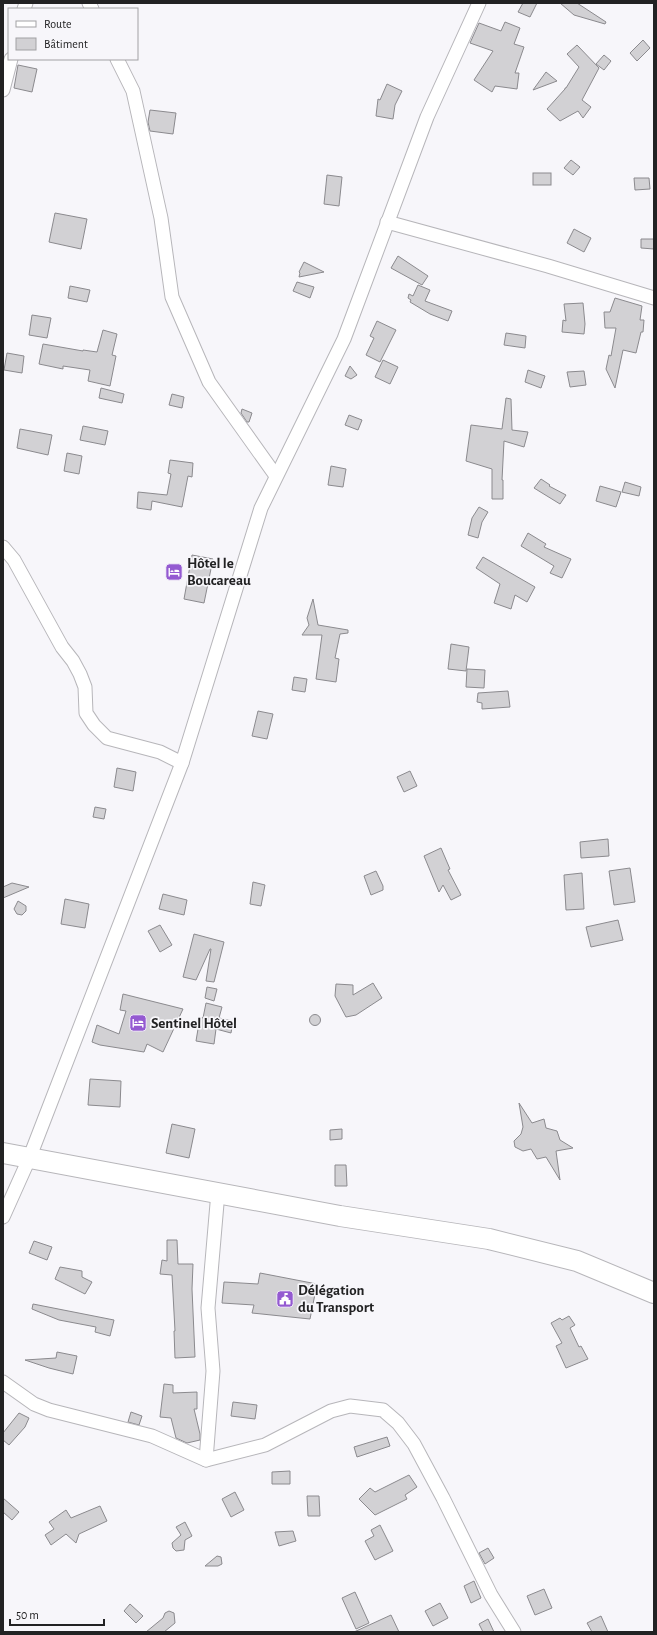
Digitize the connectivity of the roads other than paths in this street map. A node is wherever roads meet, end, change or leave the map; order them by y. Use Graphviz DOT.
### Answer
graph roads {
  1 [pos="479,3"];
  2 [pos="11,60"];
  3 [pos="118,60"];
  4 [pos="3,90"];
  5 [pos="387,222"];
  6 [pos="654,298"];
  7 [pos="276,476"];
  8 [pos="3,547"];
  9 [pos="182,763"];
  10 [pos="3,1153"];
  11 [pos="29,1159"];
  12 [pos="218,1192"];
  13 [pos="3,1217"];
  14 [pos="654,1293"];
  15 [pos="3,1382"];
  16 [pos="206,1460"];
  17 [pos="514,1632"];
  1 -- 5 [label="street"];
  2 -- 4 [label="street"];
  3 -- 7 [label="street"];
  5 -- 6 [label="street"];
  5 -- 7 [label="street"];
  7 -- 9 [label="street"];
  8 -- 9 [label="street"];
  9 -- 11 [label="street"];
  10 -- 11 [label="main road"];
  11 -- 12 [label="main road"];
  11 -- 13 [label="street"];
  12 -- 14 [label="main road"];
  12 -- 16 [label="street"];
  15 -- 16 [label="street"];
  16 -- 17 [label="street"];
}
